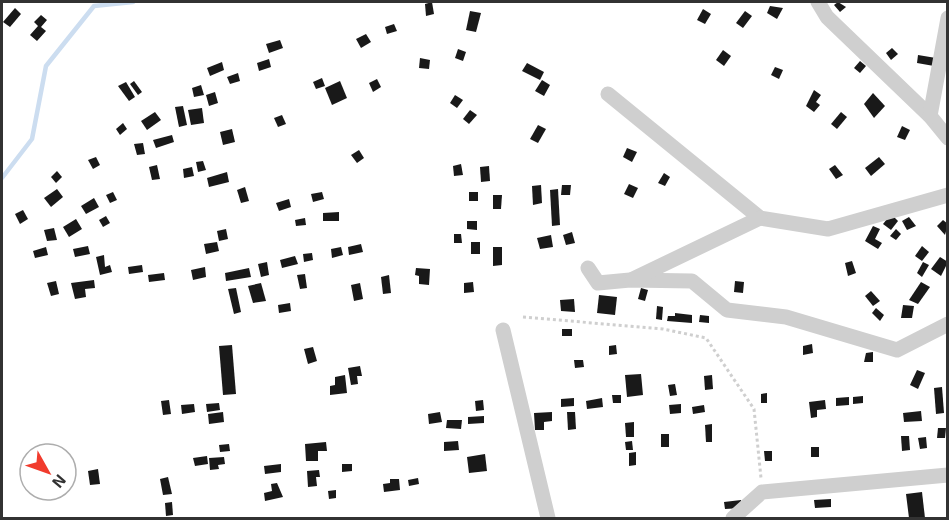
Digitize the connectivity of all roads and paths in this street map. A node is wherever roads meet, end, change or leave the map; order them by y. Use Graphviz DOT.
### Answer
graph roads {
  1 [pos="818,2"];
  2 [pos="948,18"];
  3 [pos="608,94"];
  4 [pos="930,116"];
  5 [pos="948,138"];
  6 [pos="948,195"];
  7 [pos="760,218"];
  8 [pos="588,268"];
  9 [pos="630,280"];
  10 [pos="523,317"];
  11 [pos="948,324"];
  12 [pos="503,330"];
  13 [pos="948,475"];
  14 [pos="762,492"];
  15 [pos="548,519"];
  16 [pos="733,519"];
  1 -- 4 [label="street"];
  2 -- 4 [label="street"];
  3 -- 7 [label="street"];
  4 -- 5 [label="street"];
  6 -- 7 [label="street"];
  7 -- 9 [label="street"];
  8 -- 9 [label="street"];
  9 -- 11 [label="street"];
  10 -- 14 [label="path"];
  12 -- 15 [label="street"];
  13 -- 14 [label="street"];
  14 -- 16 [label="street"];
}
